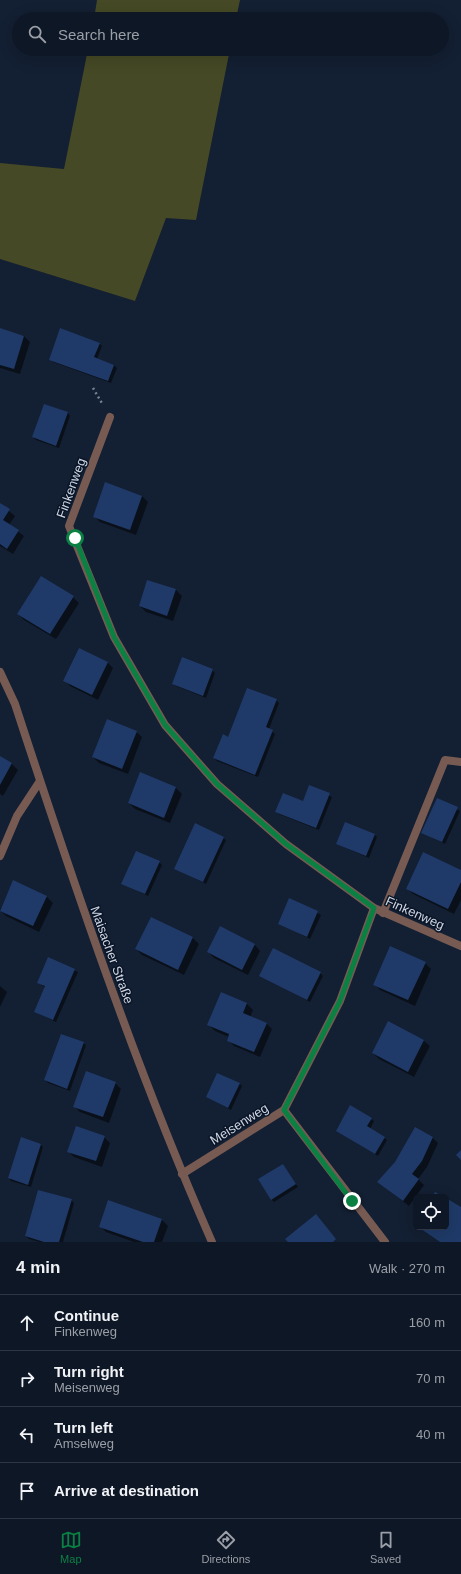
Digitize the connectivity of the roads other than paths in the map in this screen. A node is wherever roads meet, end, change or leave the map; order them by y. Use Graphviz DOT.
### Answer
graph roads {
  1 [pos="110,417"];
  2 [pos="0,672"];
  3 [pos="461,762"];
  4 [pos="40,781"];
  5 [pos="0,856"];
  6 [pos="374,908"];
  7 [pos="383,913"];
  8 [pos="461,946"];
  9 [pos="284,1110"];
  10 [pos="182,1174"];
  11 [pos="212,1242"];
  12 [pos="385,1242"];
  1 -- 6 [label="street, Finkenweg"];
  2 -- 4 [label="street, Maisacher Straße"];
  3 -- 7 [label="street"];
  4 -- 5 [label="street"];
  4 -- 10 [label="street, Maisacher Straße"];
  6 -- 7 [label="street, Finkenweg"];
  6 -- 9 [label="street, Meisenweg"];
  7 -- 8 [label="street, Finkenweg"];
  9 -- 10 [label="street, Meisenweg"];
  9 -- 12 [label="street"];
  10 -- 11 [label="street, Maisacher Straße"];
}
